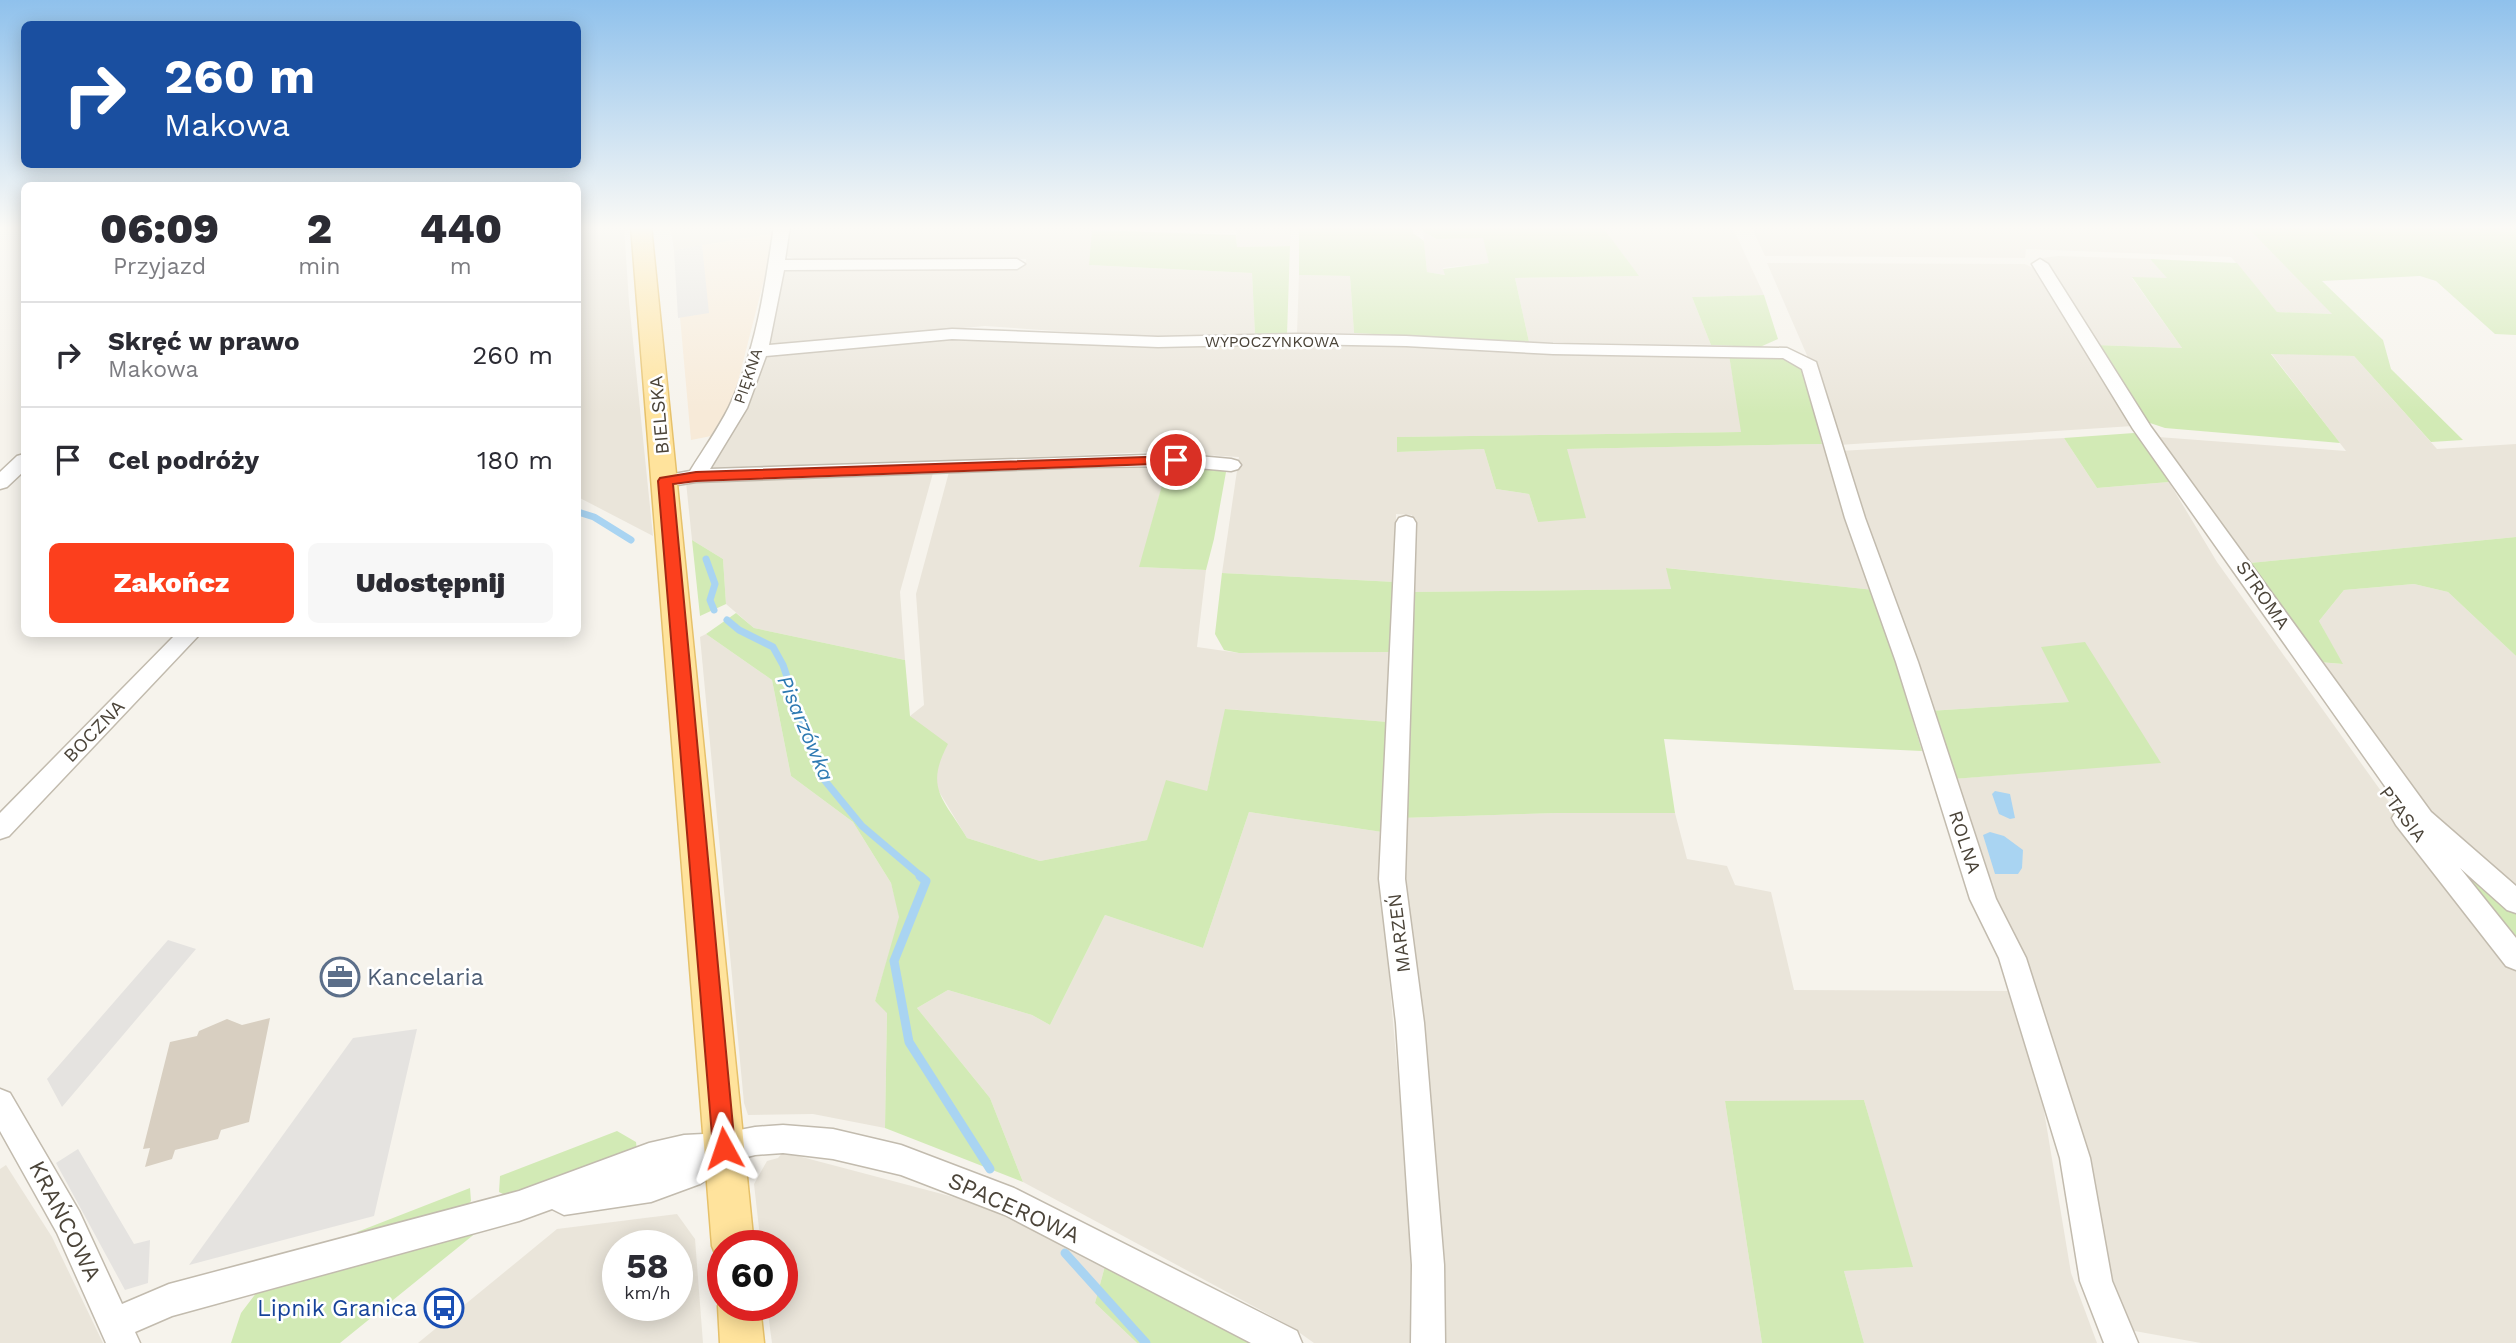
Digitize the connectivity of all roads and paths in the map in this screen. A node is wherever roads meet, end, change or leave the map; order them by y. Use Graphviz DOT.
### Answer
graph roads {
  1 [pos="648,289"];
  2 [pos="772,289"];
  3 [pos="2055,289"];
  4 [pos="758,351"];
  5 [pos="1787,353"];
  6 [pos="21,463"];
  7 [pos="1231,465"];
  8 [pos="696,476"];
  9 [pos="665,481"];
  10 [pos="0,483"];
  11 [pos="1406,523"];
  12 [pos="186,637"];
  13 [pos="2296,667"];
  14 [pos="0,829"];
  15 [pos="2516,901"];
  16 [pos="2516,958"];
  17 [pos="0,1102"];
  18 [pos="724,1148"];
  19 [pos="732,1230"];
  20 [pos="740,1321"];
  21 [pos="119,1334"];
  22 [pos="742,1343"];
  23 [pos="1285,1343"];
  24 [pos="1428,1343"];
  25 [pos="2121,1343"];
  1 -- 9 [label="main road, BIELSKA"];
  2 -- 4 [label="street, PIĘKNA"];
  3 -- 15 [label="street, STROMA"];
  4 -- 5 [label="street, WYPOCZYNKOWA"];
  4 -- 8 [label="street, PIĘKNA"];
  5 -- 25 [label="street, ROLNA"];
  6 -- 10 [label="street"];
  7 -- 8 [label="street"];
  8 -- 9 [label="street"];
  9 -- 18 [label="main road, BIELSKA"];
  11 -- 24 [label="street, MARZEŃ"];
  12 -- 14 [label="street, BOCZNA"];
  13 -- 16 [label="street, PTASIA"];
  17 -- 21 [label="street, KRAŃCOWA"];
  18 -- 19 [label="main road, BIELSKA"];
  18 -- 21 [label="street"];
  18 -- 23 [label="street, SPACEROWA"];
  20 -- 22 [label="main road"];
}
